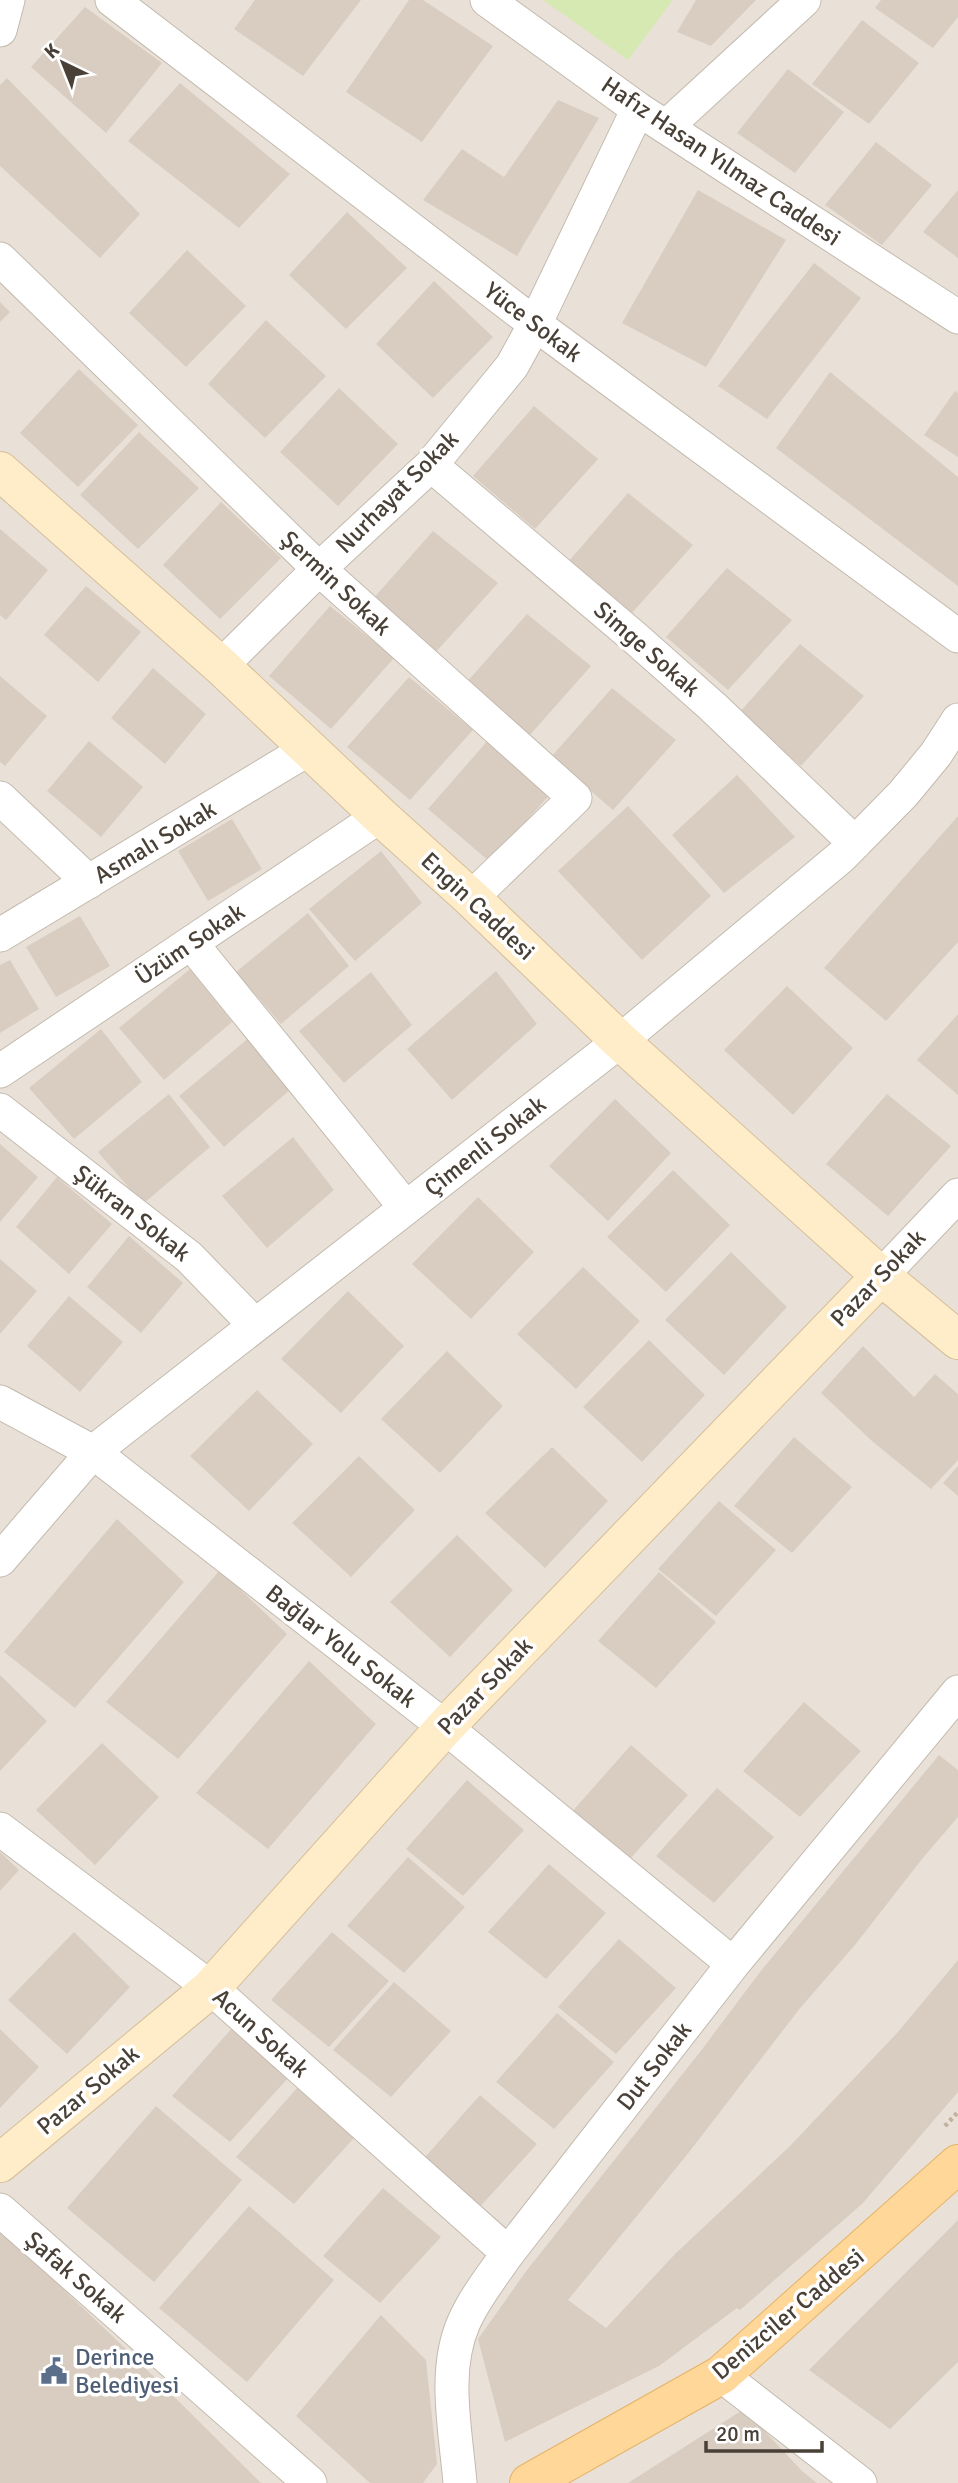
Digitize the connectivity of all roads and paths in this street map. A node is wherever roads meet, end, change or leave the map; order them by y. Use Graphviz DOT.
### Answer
graph roads {
  1 [pos="8,0"];
  2 [pos="113,0"];
  3 [pos="487,0"];
  4 [pos="804,0"];
  5 [pos="0,30"];
  6 [pos="638,109"];
  7 [pos="666,127"];
  8 [pos="0,259"];
  9 [pos="958,317"];
  10 [pos="535,324"];
  11 [pos="431,465"];
  12 [pos="0,471"];
  13 [pos="319,569"];
  14 [pos="958,636"];
  15 [pos="221,666"];
  16 [pos="958,720"];
  17 [pos="310,748"];
  18 [pos="0,797"];
  19 [pos="380,816"];
  20 [pos="855,843"];
  21 [pos="89,882"];
  22 [pos="471,898"];
  23 [pos="0,935"];
  24 [pos="191,943"];
  25 [pos="620,1041"];
  26 [pos="0,1071"];
  27 [pos="0,1110"];
  28 [pos="958,1195"];
  29 [pos="406,1208"];
  30 [pos="881,1276"];
  31 [pos="255,1325"];
  32 [pos="958,1340"];
  33 [pos="0,1402"];
  34 [pos="93,1452"];
  35 [pos="0,1560"];
  36 [pos="958,1692"];
  37 [pos="445,1727"];
  38 [pos="0,1829"];
  39 [pos="733,1964"];
  40 [pos="211,1988"];
  41 [pos="958,2112"];
  42 [pos="940,2131"];
  43 [pos="0,2164"];
  44 [pos="958,2164"];
  45 [pos="0,2210"];
  46 [pos="508,2253"];
  47 [pos="721,2375"];
  48 [pos="310,2483"];
  49 [pos="460,2483"];
  50 [pos="529,2483"];
  51 [pos="860,2483"];
  1 -- 5 [label="street"];
  2 -- 10 [label="street, Yüce Sokak"];
  3 -- 6 [label="street, Hafız Hasan Yılmaz Caddesi"];
  4 -- 7 [label="street"];
  6 -- 7 [label="street, Hafız Hasan Yılmaz Caddesi"];
  6 -- 10 [label="street, Nurhayat Sokak"];
  7 -- 9 [label="street, Hafız Hasan Yılmaz Caddesi"];
  8 -- 13 [label="street, Şermin Sokak"];
  10 -- 11 [label="street, Nurhayat Sokak"];
  10 -- 14 [label="street, Yüce Sokak"];
  11 -- 13 [label="street, Nurhayat Sokak"];
  11 -- 20 [label="street, Simge Sokak"];
  12 -- 15 [label="street, Engin Caddesi"];
  13 -- 15 [label="street, Nurhayat Sokak"];
  13 -- 22 [label="street, Şermin Sokak"];
  15 -- 17 [label="street, Engin Caddesi"];
  16 -- 20 [label="street, Çimenli Sokak"];
  17 -- 19 [label="street, Engin Caddesi"];
  17 -- 21 [label="street, Asmalı Sokak"];
  18 -- 21 [label="street"];
  19 -- 22 [label="street, Engin Caddesi"];
  19 -- 24 [label="street, Üzüm Sokak"];
  20 -- 25 [label="street, Çimenli Sokak"];
  21 -- 23 [label="street, Asmalı Sokak"];
  22 -- 25 [label="street, Engin Caddesi"];
  24 -- 26 [label="street, Üzüm Sokak"];
  24 -- 29 [label="street"];
  25 -- 29 [label="street, Çimenli Sokak"];
  25 -- 30 [label="street, Engin Caddesi"];
  27 -- 31 [label="street, Şükran Sokak"];
  28 -- 30 [label="street, Pazar Sokak"];
  29 -- 31 [label="street, Çimenli Sokak"];
  30 -- 32 [label="street, Engin Caddesi"];
  30 -- 37 [label="street, Pazar Sokak"];
  31 -- 34 [label="street, Çimenli Sokak"];
  33 -- 34 [label="street, Bağlar Yolu Sokak"];
  34 -- 35 [label="street, Çimenli Sokak"];
  34 -- 37 [label="street, Bağlar Yolu Sokak"];
  36 -- 39 [label="street, Dut Sokak"];
  37 -- 39 [label="street, Bağlar Yolu Sokak"];
  37 -- 40 [label="street, Pazar Sokak"];
  38 -- 40 [label="street, Acun Sokak"];
  39 -- 46 [label="street, Dut Sokak"];
  40 -- 43 [label="street, Pazar Sokak"];
  40 -- 46 [label="street, Acun Sokak"];
  41 -- 42 [label="path"];
  44 -- 47 [label="main road, Denizciler Caddesi"];
  45 -- 48 [label="street, Şafak Sokak"];
  46 -- 49 [label="street, Dut Sokak"];
  47 -- 50 [label="main road, Denizciler Caddesi"];
  47 -- 51 [label="street"];
}
